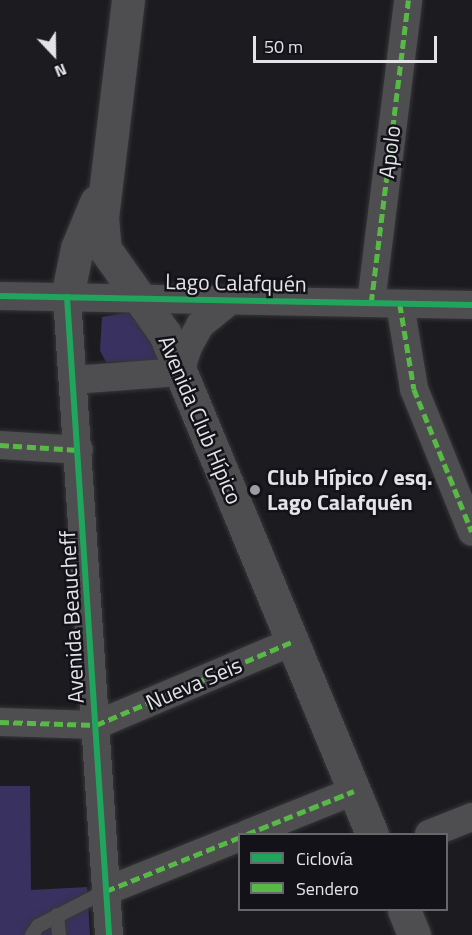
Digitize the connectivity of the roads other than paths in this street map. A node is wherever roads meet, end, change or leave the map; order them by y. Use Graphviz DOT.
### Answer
graph roads {
  1 [pos="128,0"];
  2 [pos="408,0"];
  3 [pos="105,184"];
  4 [pos="0,296"];
  5 [pos="67,297"];
  6 [pos="141,299"];
  7 [pos="230,301"];
  8 [pos="371,303"];
  9 [pos="400,304"];
  10 [pos="472,305"];
  11 [pos="180,372"];
  12 [pos="73,380"];
  13 [pos="0,445"];
  14 [pos="79,450"];
  15 [pos="472,532"];
  16 [pos="292,642"];
  17 [pos="0,722"];
  18 [pos="96,725"];
  19 [pos="354,791"];
  20 [pos="472,817"];
  21 [pos="249,833"];
  22 [pos="372,833"];
  23 [pos="432,833"];
  24 [pos="238,838"];
  25 [pos="106,891"];
  26 [pos="405,911"];
  27 [pos="57,915"];
  28 [pos="32,935"];
  29 [pos="58,935"];
  30 [pos="109,935"];
  31 [pos="414,935"];
  1 -- 3 [label="main road, Avenida Club Hípico"];
  2 -- 8 [label="street, Apolo"];
  3 -- 5 [label="main road"];
  3 -- 6 [label="main road, Avenida Club Hípico"];
  4 -- 5 [label="street, Lago Calafquén"];
  5 -- 6 [label="street, Lago Calafquén"];
  5 -- 12 [label="street, Avenida Beaucheff"];
  6 -- 7 [label="street, Lago Calafquén"];
  6 -- 11 [label="main road, Avenida Club Hípico"];
  7 -- 8 [label="street, Lago Calafquén"];
  7 -- 11 [label="street, Lago Calafquén"];
  8 -- 9 [label="street, Lago Calafquén"];
  9 -- 10 [label="street, Lago Calafquén"];
  9 -- 15 [label="street"];
  11 -- 12 [label="street"];
  11 -- 16 [label="main road, Avenida Club Hípico"];
  12 -- 14 [label="street, Avenida Beaucheff"];
  13 -- 14 [label="street"];
  14 -- 18 [label="street, Avenida Beaucheff"];
  16 -- 18 [label="street, Nueva Seis"];
  16 -- 19 [label="main road, Avenida Club Hípico"];
  17 -- 18 [label="street"];
  18 -- 25 [label="street, Avenida Beaucheff"];
  19 -- 21 [label="street"];
  19 -- 22 [label="main road, Avenida Club Hípico"];
  20 -- 23 [label="street"];
  24 -- 25 [label="street"];
  25 -- 27 [label="lane"];
  25 -- 30 [label="street, Avenida Beaucheff"];
  26 -- 31 [label="main road"];
  27 -- 28 [label="lane"];
  27 -- 29 [label="lane"];
}
